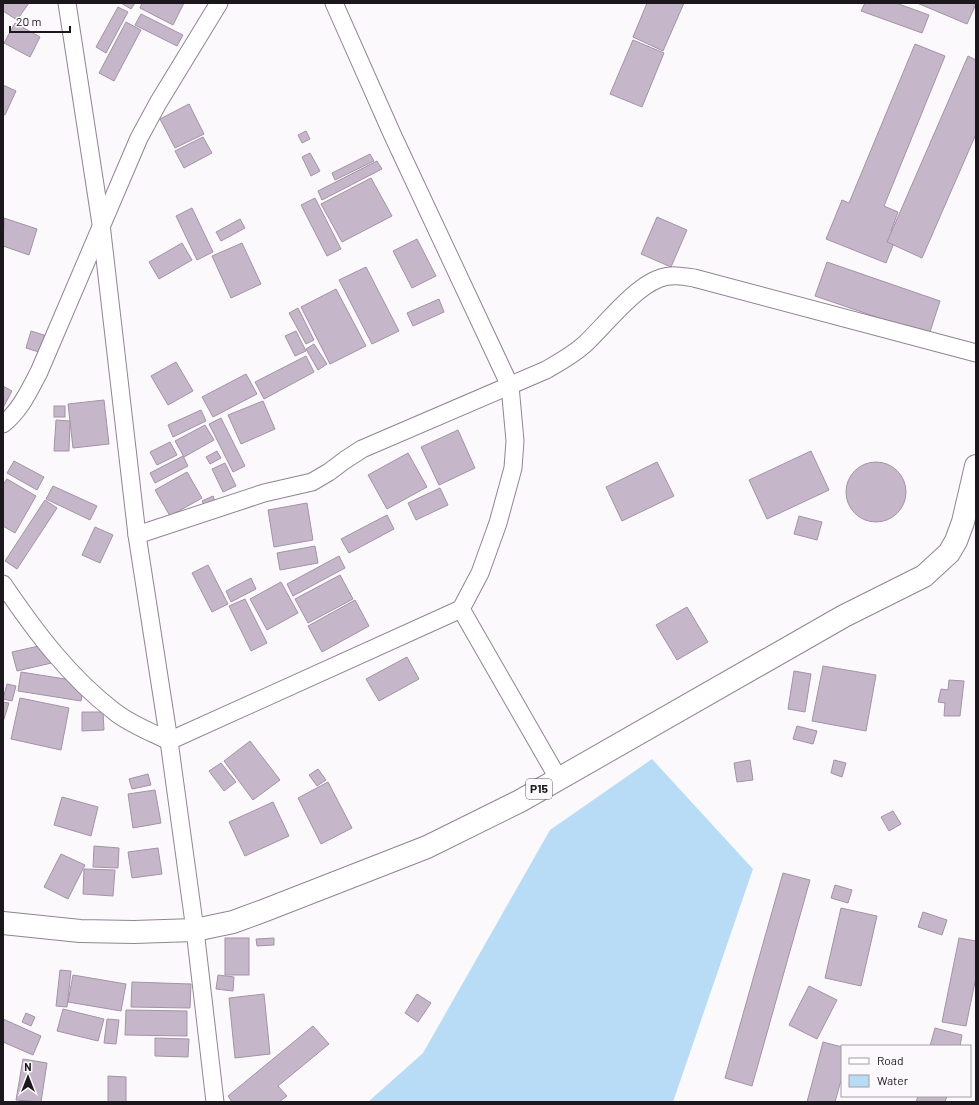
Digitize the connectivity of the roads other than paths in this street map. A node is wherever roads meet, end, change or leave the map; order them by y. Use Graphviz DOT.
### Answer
graph roads {
  1 [pos="67,3"];
  2 [pos="219,3"];
  3 [pos="334,3"];
  4 [pos="102,224"];
  5 [pos="976,353"];
  6 [pos="510,386"];
  7 [pos="3,424"];
  8 [pos="976,466"];
  9 [pos="137,535"];
  10 [pos="3,584"];
  11 [pos="461,608"];
  12 [pos="168,741"];
  13 [pos="558,778"];
  14 [pos="3,923"];
  15 [pos="195,930"];
  16 [pos="215,1102"];
  1 -- 4 [label="street"];
  2 -- 4 [label="street"];
  3 -- 6 [label="street"];
  4 -- 7 [label="street"];
  4 -- 9 [label="street"];
  5 -- 6 [label="street"];
  6 -- 9 [label="street"];
  6 -- 11 [label="street"];
  8 -- 13 [label="main road, P15"];
  9 -- 12 [label="street"];
  10 -- 12 [label="street"];
  11 -- 12 [label="street"];
  11 -- 13 [label="street"];
  12 -- 15 [label="street"];
  13 -- 15 [label="main road, P15"];
  14 -- 15 [label="main road, P15"];
  15 -- 16 [label="street"];
}
